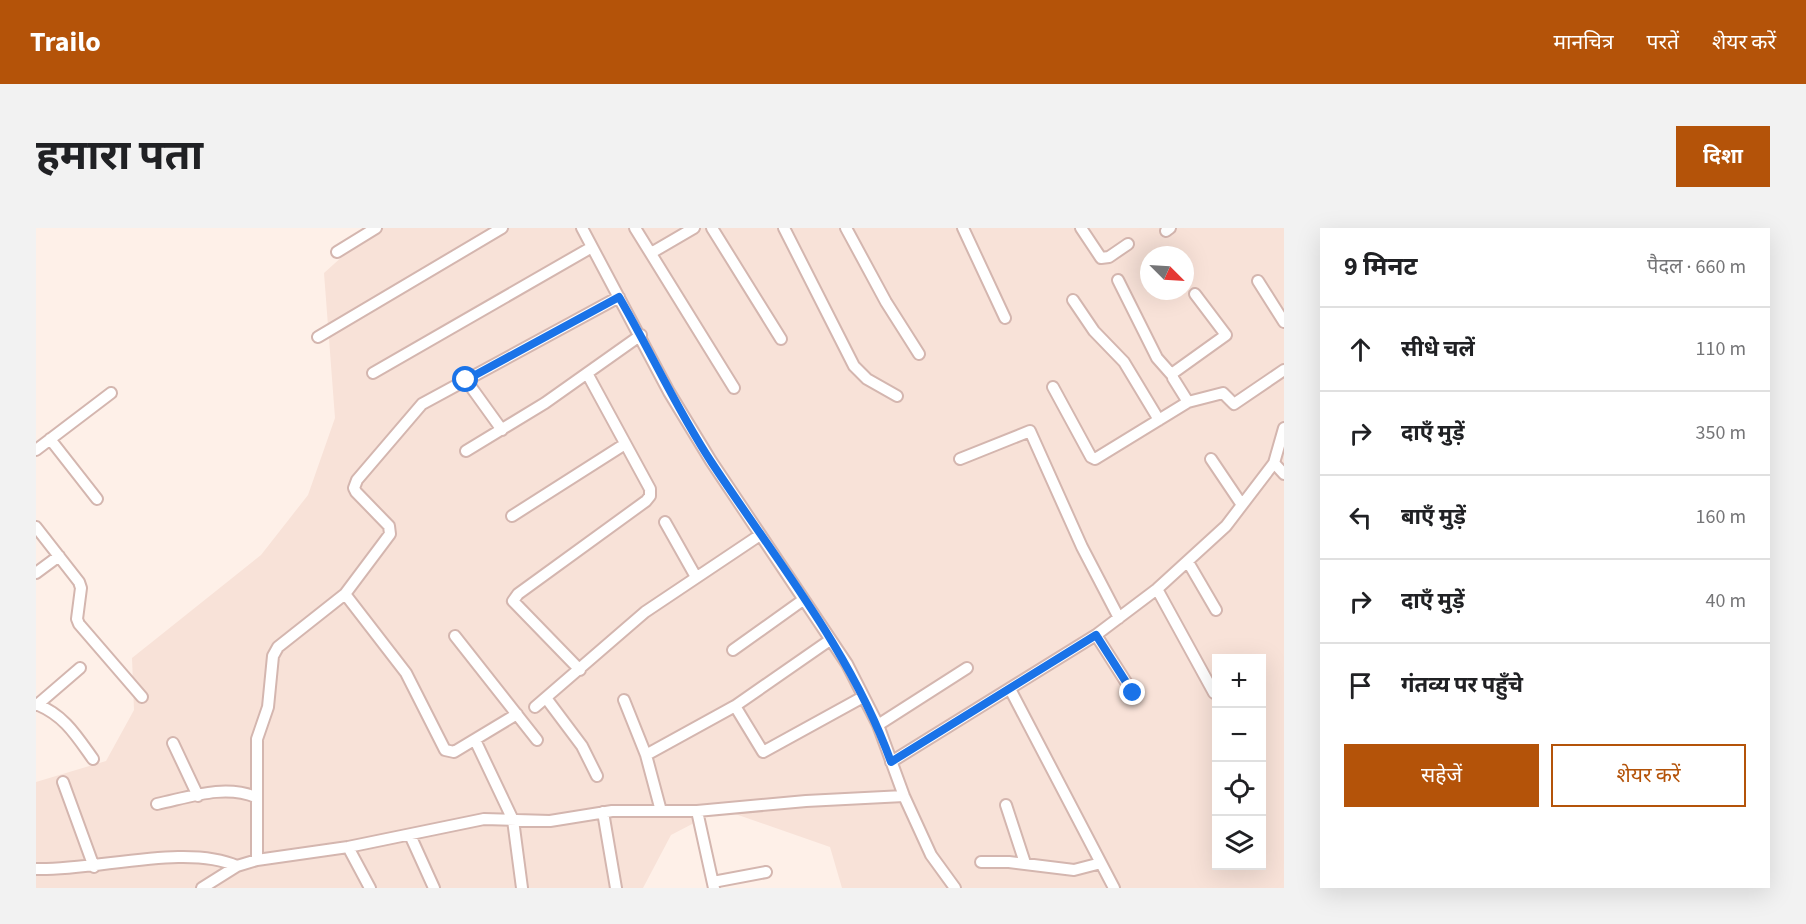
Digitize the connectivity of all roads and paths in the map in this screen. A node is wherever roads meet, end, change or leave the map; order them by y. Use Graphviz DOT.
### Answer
graph roads {
  1 [pos="376,228"];
  2 [pos="502,228"];
  3 [pos="582,228"];
  4 [pos="635,228"];
  5 [pos="694,228"];
  6 [pos="712,228"];
  7 [pos="784,228"];
  8 [pos="846,228"];
  9 [pos="963,228"];
  10 [pos="1081,228"];
  11 [pos="1128,244"];
  12 [pos="592,247"];
  13 [pos="337,252"];
  14 [pos="651,254"];
  15 [pos="1118,280"];
  16 [pos="1258,281"];
  17 [pos="1195,294"];
  18 [pos="619,297"];
  19 [pos="1073,300"];
  20 [pos="1005,318"];
  21 [pos="1284,322"];
  22 [pos="641,335"];
  23 [pos="318,337"];
  24 [pos="781,339"];
  25 [pos="919,354"];
  26 [pos="1284,370"];
  27 [pos="373,373"];
  28 [pos="588,375"];
  29 [pos="1173,375"];
  30 [pos="466,380"];
  31 [pos="1053,387"];
  32 [pos="734,388"];
  33 [pos="111,393"];
  34 [pos="897,396"];
  35 [pos="1188,402"];
  36 [pos="1159,420"];
  37 [pos="1284,428"];
  38 [pos="502,430"];
  39 [pos="50,439"];
  40 [pos="625,444"];
  41 [pos="36,450"];
  42 [pos="466,451"];
  43 [pos="960,459"];
  44 [pos="1211,459"];
  45 [pos="1274,463"];
  46 [pos="1284,474"];
  47 [pos="97,499"];
  48 [pos="1242,505"];
  49 [pos="512,516"];
  50 [pos="665,522"];
  51 [pos="36,527"];
  52 [pos="760,535"];
  53 [pos="59,556"];
  54 [pos="1188,562"];
  55 [pos="36,573"];
  56 [pos="696,578"];
  57 [pos="1157,589"];
  58 [pos="345,594"];
  59 [pos="803,600"];
  60 [pos="1216,610"];
  61 [pos="1119,618"];
  62 [pos="1096,635"];
  63 [pos="455,636"];
  64 [pos="830,640"];
  65 [pos="732,650"];
  66 [pos="80,668"];
  67 [pos="967,668"];
  68 [pos="580,670"];
  69 [pos="1010,689"];
  70 [pos="1212,689"];
  71 [pos="1133,693"];
  72 [pos="142,697"];
  73 [pos="863,697"];
  74 [pos="546,698"];
  75 [pos="624,700"];
  76 [pos="36,705"];
  77 [pos="735,706"];
  78 [pos="535,707"];
  79 [pos="516,714"];
  80 [pos="878,725"];
  81 [pos="475,740"];
  82 [pos="537,740"];
  83 [pos="173,743"];
  84 [pos="646,755"];
  85 [pos="93,759"];
  86 [pos="891,762"];
  87 [pos="597,776"];
  88 [pos="63,782"];
  89 [pos="198,796"];
  90 [pos="904,796"];
  91 [pos="256,797"];
  92 [pos="157,804"];
  93 [pos="1006,805"];
  94 [pos="661,811"];
  95 [pos="697,811"];
  96 [pos="603,812"];
  97 [pos="513,820"];
  98 [pos="410,835"];
  99 [pos="348,847"];
  100 [pos="256,860"];
  101 [pos="981,862"];
  102 [pos="1024,863"];
  103 [pos="1101,863"];
  104 [pos="237,866"];
  105 [pos="94,867"];
  106 [pos="36,870"];
  107 [pos="766,872"];
  108 [pos="714,885"];
  109 [pos="202,888"];
  110 [pos="370,888"];
  111 [pos="435,888"];
  112 [pos="522,888"];
  113 [pos="616,888"];
  114 [pos="955,888"];
  115 [pos="1114,888"];
  1 -- 13 [label="street"];
  2 -- 23 [label="street"];
  3 -- 12 [label="street"];
  4 -- 14 [label="street"];
  5 -- 14 [label="street"];
  6 -- 24 [label="street"];
  7 -- 34 [label="street"];
  8 -- 25 [label="street"];
  9 -- 20 [label="street"];
  10 -- 11 [label="street"];
  12 -- 18 [label="street"];
  12 -- 27 [label="street"];
  14 -- 32 [label="street"];
  15 -- 29 [label="street"];
  16 -- 21 [label="street"];
  17 -- 29 [label="street"];
  18 -- 22 [label="street"];
  18 -- 30 [label="street"];
  19 -- 36 [label="street"];
  22 -- 28 [label="street"];
  22 -- 52 [label="street"];
  26 -- 35 [label="street"];
  28 -- 38 [label="street"];
  28 -- 40 [label="street"];
  29 -- 35 [label="street"];
  30 -- 38 [label="street"];
  30 -- 58 [label="street"];
  31 -- 36 [label="street"];
  33 -- 39 [label="street"];
  35 -- 36 [label="street"];
  37 -- 45 [label="street"];
  38 -- 42 [label="street"];
  39 -- 41 [label="street"];
  39 -- 47 [label="street"];
  40 -- 49 [label="street"];
  40 -- 68 [label="street"];
  43 -- 61 [label="street"];
  44 -- 48 [label="street"];
  45 -- 46 [label="street"];
  45 -- 48 [label="street"];
  48 -- 54 [label="street"];
  50 -- 56 [label="street"];
  51 -- 53 [label="street"];
  52 -- 56 [label="street"];
  52 -- 59 [label="street"];
  53 -- 55 [label="street"];
  53 -- 72 [label="street"];
  54 -- 57 [label="street"];
  54 -- 60 [label="street"];
  56 -- 68 [label="street"];
  57 -- 61 [label="street"];
  57 -- 70 [label="street"];
  58 -- 81 [label="street"];
  58 -- 91 [label="street"];
  59 -- 64 [label="street"];
  59 -- 65 [label="street"];
  61 -- 62 [label="street"];
  62 -- 69 [label="street"];
  62 -- 71 [label="street"];
  63 -- 79 [label="street"];
  64 -- 73 [label="street"];
  64 -- 77 [label="street"];
  66 -- 76 [label="street"];
  67 -- 80 [label="street"];
  68 -- 74 [label="street"];
  69 -- 86 [label="street"];
  69 -- 103 [label="street"];
  73 -- 77 [label="street"];
  73 -- 80 [label="street"];
  74 -- 78 [label="street"];
  74 -- 87 [label="street"];
  75 -- 84 [label="street"];
  76 -- 85 [label="street"];
  77 -- 84 [label="street"];
  79 -- 81 [label="street"];
  79 -- 82 [label="street"];
  80 -- 86 [label="street"];
  81 -- 97 [label="street"];
  83 -- 89 [label="street"];
  84 -- 94 [label="street"];
  86 -- 90 [label="street"];
  88 -- 105 [label="street"];
  89 -- 91 [label="street"];
  89 -- 92 [label="street"];
  90 -- 95 [label="street"];
  90 -- 114 [label="street"];
  91 -- 100 [label="street"];
  93 -- 102 [label="street"];
  94 -- 95 [label="street"];
  94 -- 96 [label="street"];
  95 -- 108 [label="street"];
  96 -- 97 [label="street"];
  96 -- 113 [label="street"];
  97 -- 98 [label="street"];
  97 -- 112 [label="street"];
  98 -- 99 [label="street"];
  98 -- 111 [label="street"];
  99 -- 100 [label="street"];
  99 -- 110 [label="street"];
  100 -- 104 [label="street"];
  101 -- 102 [label="street"];
  102 -- 103 [label="street"];
  103 -- 115 [label="street"];
  104 -- 105 [label="street"];
  104 -- 109 [label="street"];
  105 -- 106 [label="street"];
  107 -- 108 [label="street"];
}
